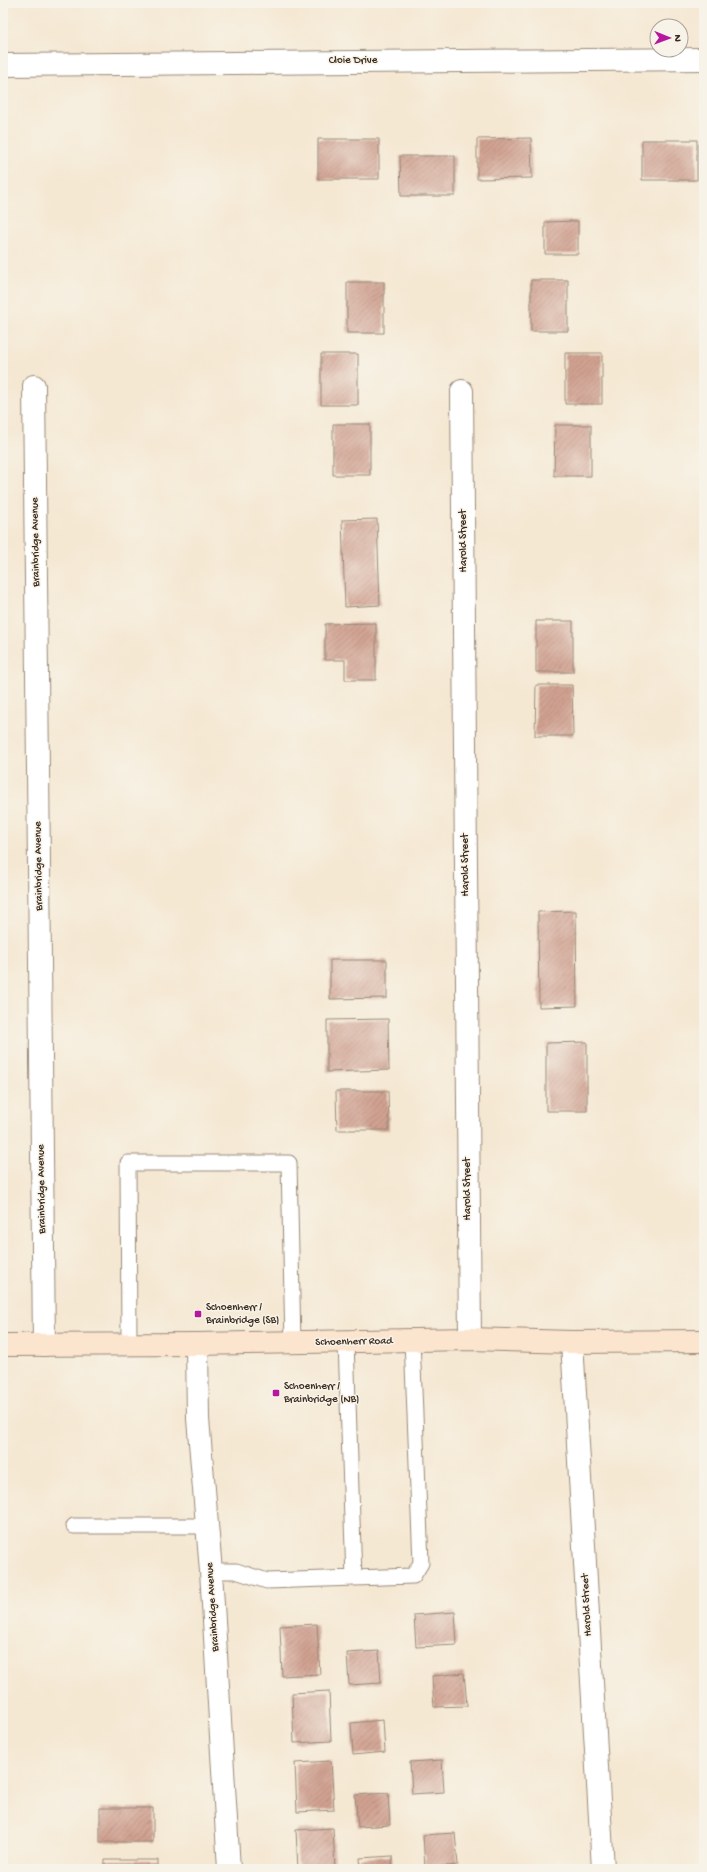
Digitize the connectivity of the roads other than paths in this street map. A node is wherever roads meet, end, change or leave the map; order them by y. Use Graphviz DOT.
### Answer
graph roads {
  1 [pos="704,59"];
  2 [pos="3,64"];
  3 [pos="34,386"];
  4 [pos="462,391"];
  5 [pos="470,1339"];
  6 [pos="412,1340"];
  7 [pos="704,1341"];
  8 [pos="346,1342"];
  9 [pos="572,1342"];
  10 [pos="293,1343"];
  11 [pos="129,1344"];
  12 [pos="197,1344"];
  13 [pos="3,1345"];
  14 [pos="44,1345"];
  15 [pos="74,1526"];
  16 [pos="208,1526"];
  17 [pos="211,1570"];
  18 [pos="354,1578"];
  19 [pos="229,1869"];
  20 [pos="603,1869"];
  1 -- 2 [label="street, Cloie Drive"];
  3 -- 14 [label="street, Brainbridge Avenue"];
  4 -- 5 [label="street, Harold Street"];
  5 -- 6 [label="main road, Schoenherr Road"];
  5 -- 9 [label="main road, Schoenherr Road"];
  6 -- 8 [label="main road, Schoenherr Road"];
  6 -- 18 [label="lane"];
  7 -- 9 [label="main road, Schoenherr Road"];
  8 -- 10 [label="main road, Schoenherr Road"];
  8 -- 18 [label="lane"];
  9 -- 20 [label="street, Harold Street"];
  10 -- 11 [label="lane"];
  10 -- 12 [label="main road, Schoenherr Road"];
  11 -- 12 [label="main road, Schoenherr Road"];
  11 -- 14 [label="main road, Schoenherr Road"];
  12 -- 16 [label="street, Brainbridge Avenue"];
  13 -- 14 [label="main road, Schoenherr Road"];
  15 -- 16 [label="lane"];
  16 -- 17 [label="street, Brainbridge Avenue"];
  17 -- 18 [label="lane"];
  17 -- 19 [label="street, Brainbridge Avenue"];
}
